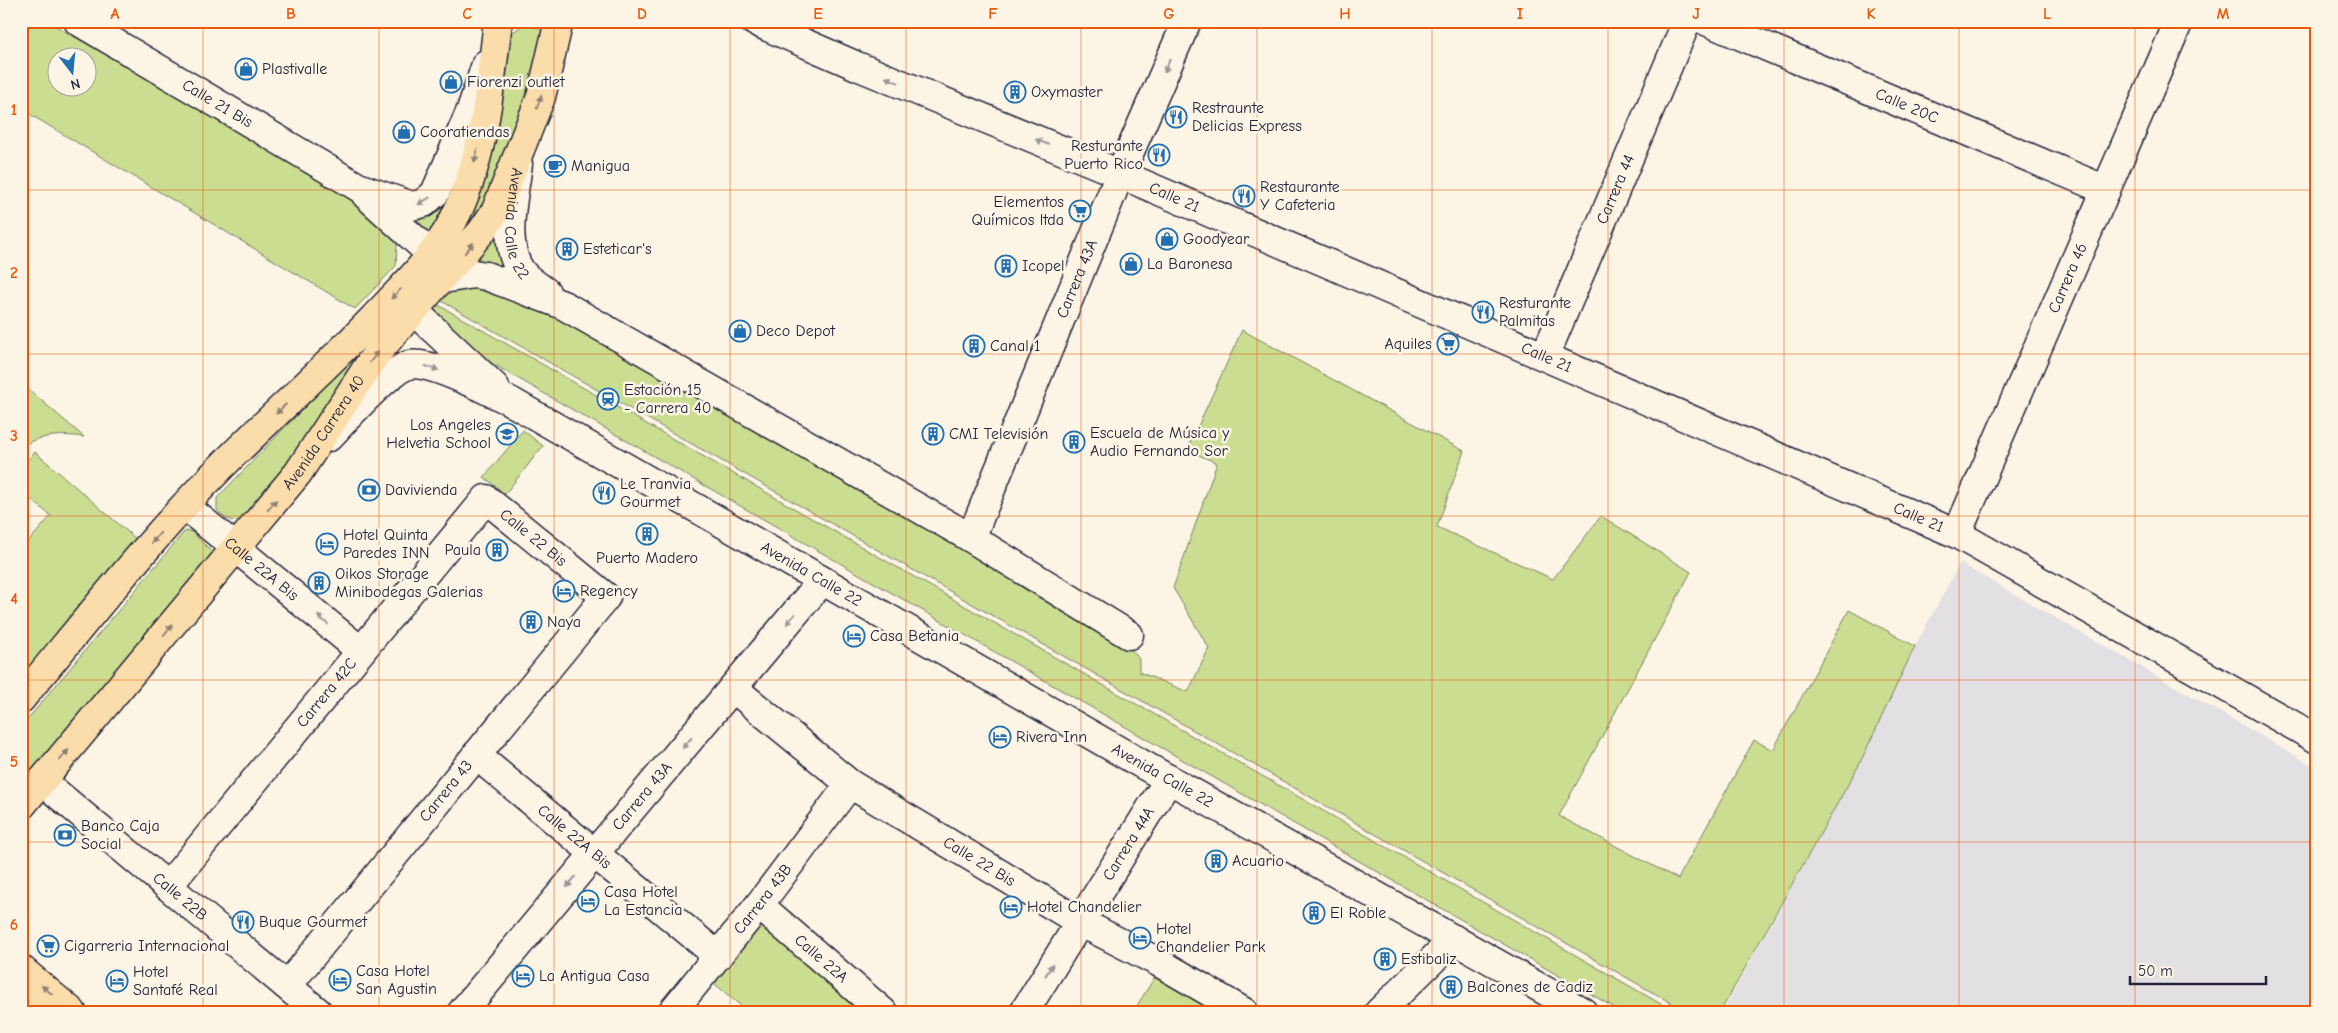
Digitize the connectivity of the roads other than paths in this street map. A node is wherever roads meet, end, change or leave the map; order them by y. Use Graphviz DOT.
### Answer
graph roads {
  1 [pos="78,21"];
  2 [pos="559,21"];
  3 [pos="754,21"];
  4 [pos="1187,21"];
  5 [pos="1687,21"];
  6 [pos="1706,21"];
  7 [pos="2178,21"];
  8 [pos="498,26"];
  9 [pos="103,29"];
  10 [pos="519,153"];
  11 [pos="1120,174"];
  12 [pos="358,187"];
  13 [pos="2106,190"];
  14 [pos="437,267"];
  15 [pos="563,305"];
  16 [pos="414,311"];
  17 [pos="1544,356"];
  18 [pos="510,401"];
  19 [pos="313,452"];
  20 [pos="486,499"];
  21 [pos="185,506"];
  22 [pos="1957,534"];
  23 [pos="971,538"];
  24 [pos="236,548"];
  25 [pos="822,582"];
  26 [pos="606,597"];
  27 [pos="1129,635"];
  28 [pos="361,651"];
  29 [pos="733,688"];
  30 [pos="21,699"];
  31 [pos="2317,739"];
  32 [pos="476,755"];
  33 [pos="1169,779"];
  34 [pos="42,781"];
  35 [pos="850,784"];
  36 [pos="21,806"];
  37 [pos="594,854"];
  38 [pos="168,886"];
  39 [pos="759,905"];
  40 [pos="1080,922"];
  41 [pos="1454,939"];
  42 [pos="718,956"];
  43 [pos="21,969"];
  44 [pos="287,986"];
  45 [pos="21,1000"];
  46 [pos="878,1010"];
  47 [pos="35,1012"];
  48 [pos="72,1012"];
  49 [pos="318,1012"];
  50 [pos="462,1012"];
  51 [pos="672,1012"];
  52 [pos="1024,1012"];
  53 [pos="1244,1012"];
  54 [pos="1379,1012"];
  55 [pos="1583,1012"];
  1 -- 9 [label="street, Calle 21 Bis"];
  10 -- 2 [label="main road, Avenida Carrera 40, one-way"];
  11 -- 3 [label="street, Calle 21, one-way"];
  4 -- 11 [label="street, Carrera 43A, one-way"];
  5 -- 17 [label="street, Carrera 44"];
  6 -- 13 [label="street, Calle 20C"];
  7 -- 13 [label="street, Carrera 46"];
  8 -- 12 [label="street, Calle 21 Bis, one-way"];
  8 -- 14 [label="main road, Avenida Carrera 40, one-way"];
  9 -- 12 [label="street, Calle 21 Bis"];
  14 -- 10 [label="main road, Avenida Carrera 40, one-way"];
  10 -- 15 [label="street, Avenida Calle 22"];
  11 -- 17 [label="street, Calle 21"];
  11 -- 23 [label="street, Carrera 43A"];
  12 -- 14 [label="street, Calle 21 Bis"];
  13 -- 22 [label="street, Carrera 46"];
  14 -- 15 [label="street, Avenida Calle 22"];
  14 -- 16 [label="main road, Avenida Carrera 40"];
  14 -- 21 [label="main road, Avenida Carrera 40, one-way"];
  15 -- 23 [label="street, Avenida Calle 22"];
  16 -- 18 [label="street, Avenida Calle 22"];
  19 -- 16 [label="main road, Avenida Carrera 40, one-way"];
  17 -- 22 [label="street, Calle 21"];
  19 -- 18 [label="street, Avenida Calle 22, one-way"];
  18 -- 25 [label="street, Avenida Calle 22"];
  24 -- 19 [label="main road, Avenida Carrera 40, one-way"];
  20 -- 26 [label="street, Calle 22 Bis"];
  20 -- 28 [label="street, Carrera 42C"];
  21 -- 24 [label="street, Calle 22A Bis"];
  21 -- 30 [label="main road, Avenida Carrera 40, one-way"];
  22 -- 31 [label="street, Calle 21"];
  23 -- 27 [label="street, Avenida Calle 22"];
  28 -- 24 [label="street, Calle 22A Bis, one-way"];
  34 -- 24 [label="main road, Avenida Carrera 40, one-way"];
  25 -- 29 [label="street, Carrera 43A, one-way"];
  25 -- 33 [label="street, Avenida Calle 22"];
  26 -- 32 [label="street, Carrera 43"];
  28 -- 38 [label="street, Carrera 42C"];
  29 -- 35 [label="street, Calle 22 Bis"];
  29 -- 37 [label="street, Carrera 43A, one-way"];
  32 -- 37 [label="street, Calle 22A Bis"];
  32 -- 44 [label="street, Carrera 43"];
  33 -- 40 [label="street, Carrera 44A"];
  33 -- 41 [label="street, Avenida Calle 22"];
  34 -- 36 [label="main road, Avenida Carrera 40"];
  34 -- 38 [label="street, Calle 22B"];
  35 -- 39 [label="street, Carrera 43B"];
  35 -- 40 [label="street, Calle 22 Bis"];
  37 -- 42 [label="street, Calle 22A Bis"];
  37 -- 50 [label="street, Carrera 43A, one-way"];
  38 -- 44 [label="street, Calle 22B"];
  39 -- 42 [label="street, Carrera 43B"];
  39 -- 46 [label="street, Calle 22A"];
  52 -- 40 [label="street, Carrera 44A, one-way"];
  40 -- 53 [label="street, Calle 22 Bis"];
  41 -- 54 [label="street"];
  41 -- 55 [label="street, Avenida Calle 22"];
  42 -- 51 [label="street, Carrera 43B"];
  48 -- 43 [label="main road, one-way"];
  44 -- 49 [label="street, Calle 22B"];
  45 -- 47 [label="main road"];
}
